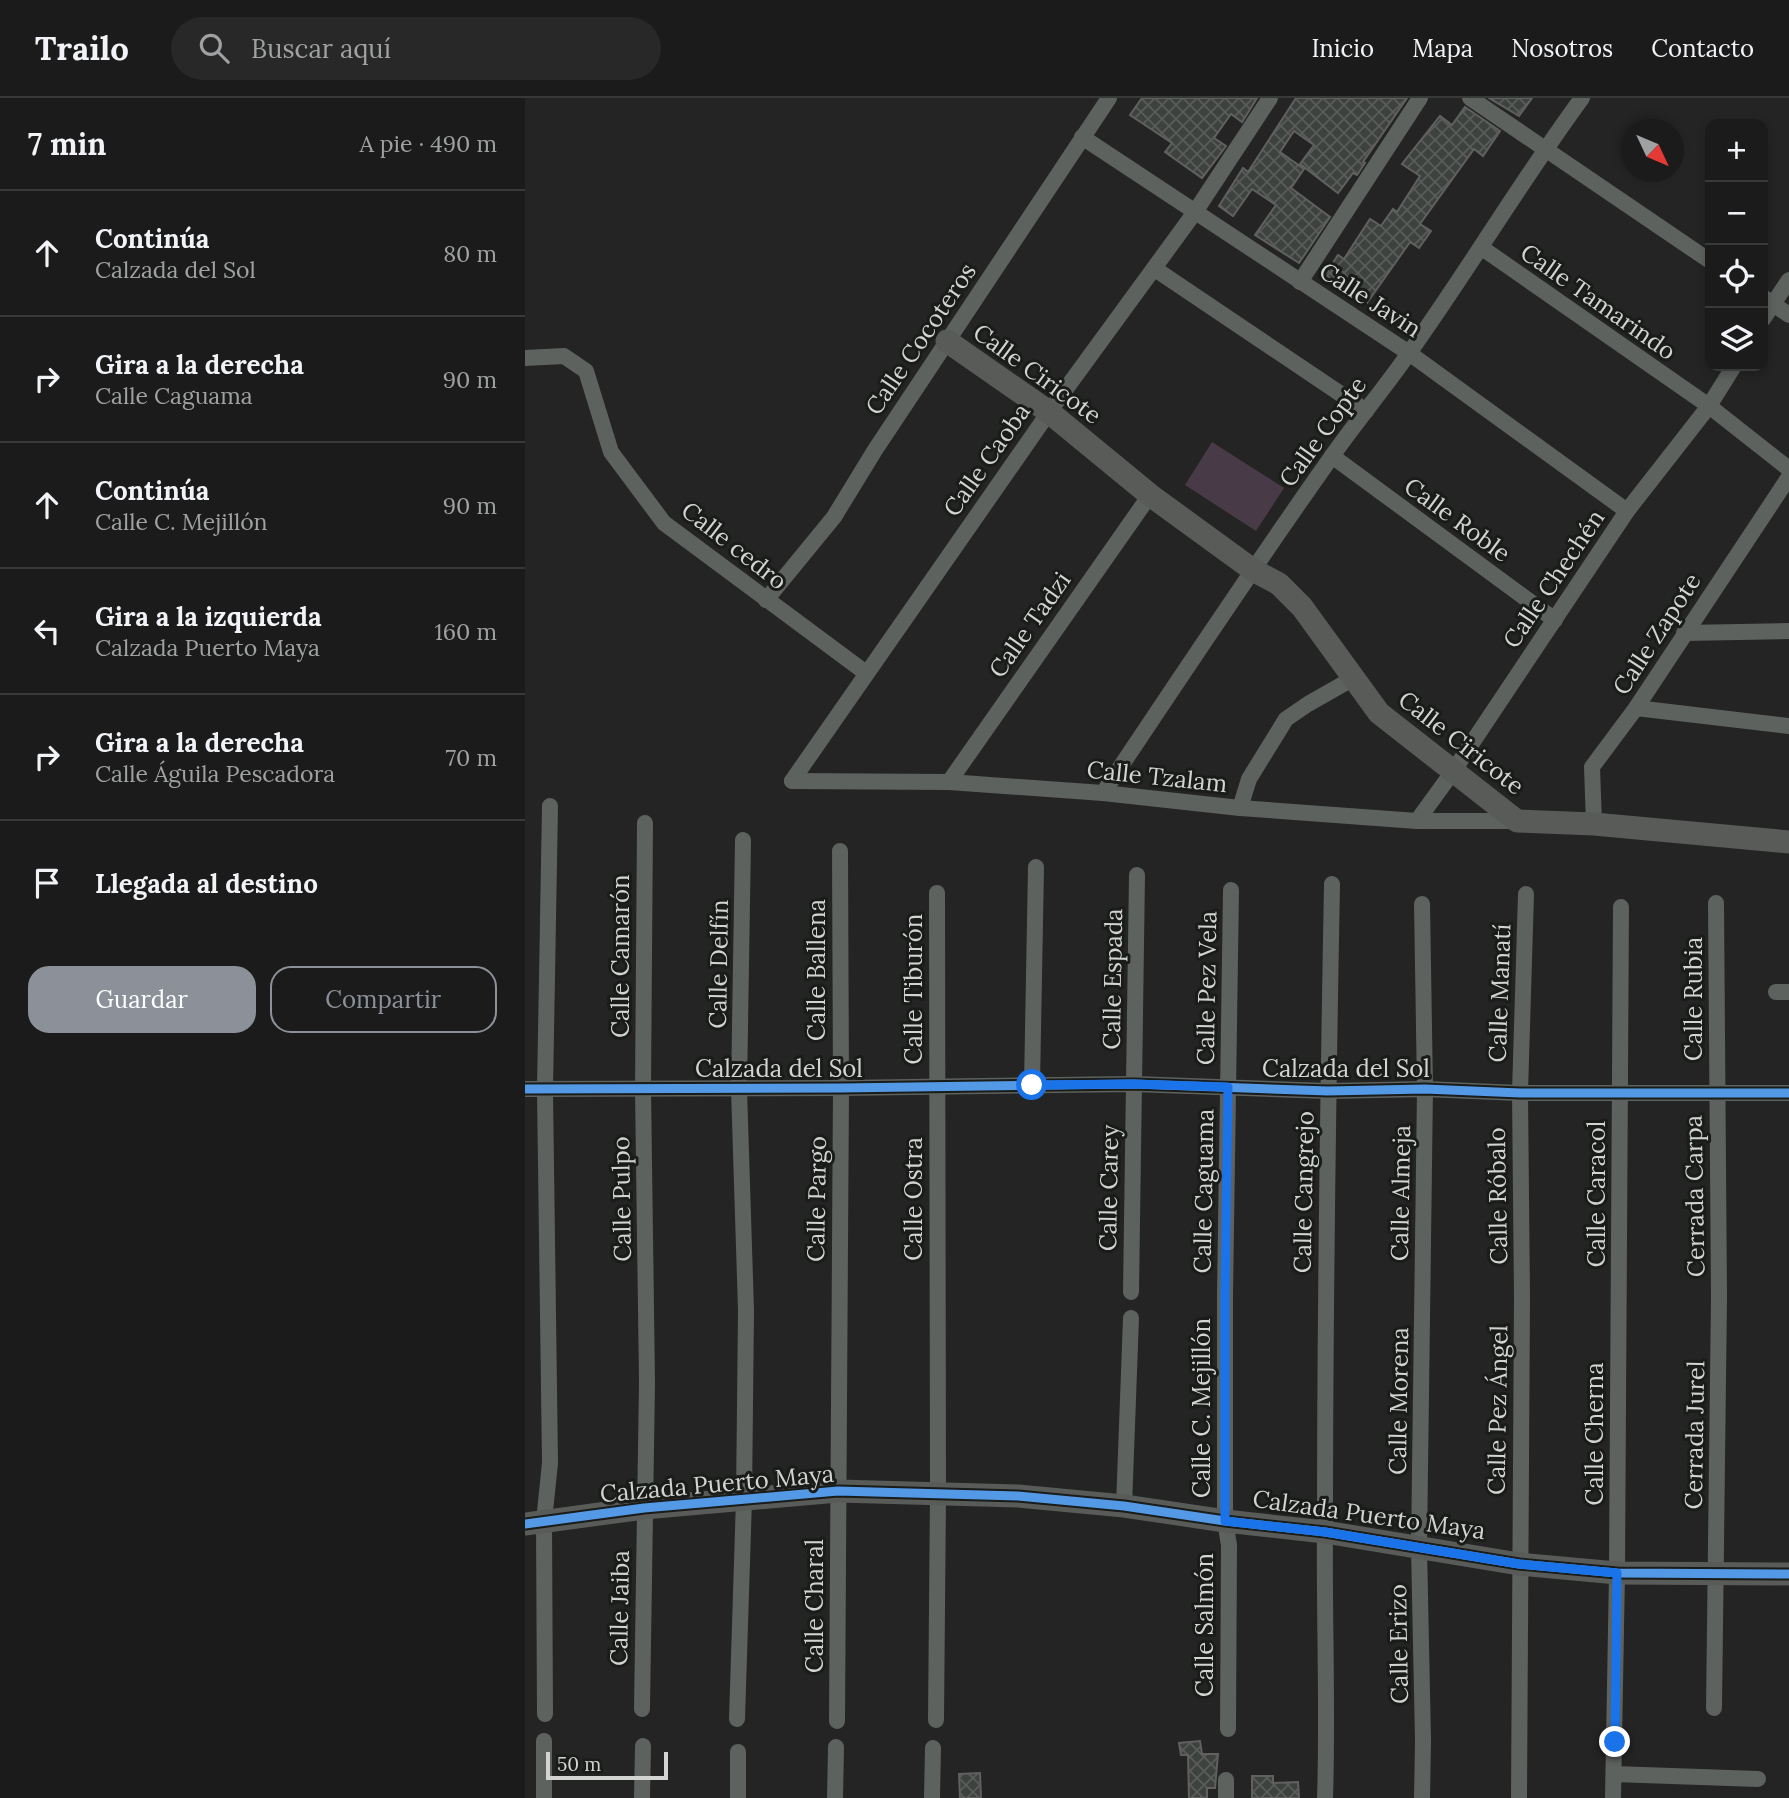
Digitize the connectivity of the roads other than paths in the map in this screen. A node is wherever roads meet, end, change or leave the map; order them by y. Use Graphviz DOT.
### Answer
graph roads {
  1 [pos="1109,98"];
  2 [pos="1270,98"];
  3 [pos="1420,98"];
  4 [pos="1470,98"];
  5 [pos="1582,98"];
  6 [pos="1082,136"];
  7 [pos="1545,148"];
  8 [pos="1195,212"];
  9 [pos="1482,248"];
  10 [pos="1705,258"];
  11 [pos="1155,269"];
  12 [pos="1789,281"];
  13 [pos="1300,282"];
  14 [pos="1768,300"];
  15 [pos="1789,315"];
  16 [pos="947,341"];
  17 [pos="1409,353"];
  18 [pos="525,358"];
  19 [pos="1731,371"];
  20 [pos="1709,406"];
  21 [pos="1367,411"];
  22 [pos="1049,412"];
  23 [pos="1332,456"];
  24 [pos="1789,469"];
  25 [pos="1789,477"];
  26 [pos="1150,495"];
  27 [pos="1627,511"];
  28 [pos="1253,570"];
  29 [pos="767,600"];
  30 [pos="1555,620"];
  31 [pos="1789,631"];
  32 [pos="1684,634"];
  33 [pos="866,673"];
  34 [pos="1352,679"];
  35 [pos="1636,708"];
  36 [pos="1789,726"];
  37 [pos="1454,770"];
  38 [pos="792,781"];
  39 [pos="949,782"];
  40 [pos="1103,793"];
  41 [pos="550,806"];
  42 [pos="1240,808"];
  43 [pos="1417,821"];
  44 [pos="1517,821"];
  45 [pos="645,823"];
  46 [pos="1594,824"];
  47 [pos="743,840"];
  48 [pos="1789,842"];
  49 [pos="839,851"];
  50 [pos="1036,867"];
  51 [pos="1137,875"];
  52 [pos="1332,884"];
  53 [pos="1231,890"];
  54 [pos="937,893"];
  55 [pos="1525,894"];
  56 [pos="1716,903"];
  57 [pos="1422,904"];
  58 [pos="1621,907"];
  59 [pos="1133,1084"];
  60 [pos="1032,1085"];
  61 [pos="936,1086"];
  62 [pos="1228,1087"];
  63 [pos="739,1088"];
  64 [pos="841,1088"];
  65 [pos="1425,1088"];
  66 [pos="525,1089"];
  67 [pos="643,1089"];
  68 [pos="545,1090"];
  69 [pos="1328,1091"];
  70 [pos="1520,1093"];
  71 [pos="1620,1093"];
  72 [pos="1789,1093"];
  73 [pos="1716,1094"];
  74 [pos="1131,1292"];
  75 [pos="1225,1295"];
  76 [pos="1619,1296"];
  77 [pos="1522,1297"];
  78 [pos="1719,1297"];
  79 [pos="1423,1299"];
  80 [pos="1131,1318"];
  81 [pos="838,1491"];
  82 [pos="938,1494"];
  83 [pos="744,1499"];
  84 [pos="1124,1506"];
  85 [pos="645,1508"];
  86 [pos="1225,1521"];
  87 [pos="535,1522"];
  88 [pos="1325,1532"];
  89 [pos="1419,1546"];
  90 [pos="1519,1564"];
  91 [pos="1617,1573"];
  92 [pos="1716,1574"];
  93 [pos="1789,1574"];
  94 [pos="1714,1708"];
  95 [pos="642,1709"];
  96 [pos="545,1714"];
  97 [pos="737,1719"];
  98 [pos="936,1720"];
  99 [pos="837,1721"];
  100 [pos="1228,1729"];
  101 [pos="544,1741"];
  102 [pos="643,1746"];
  103 [pos="836,1748"];
  104 [pos="933,1748"];
  105 [pos="738,1752"];
  106 [pos="1614,1774"];
  107 [pos="1758,1779"];
  108 [pos="1226,1780"];
  109 [pos="544,1798"];
  110 [pos="642,1798"];
  111 [pos="738,1798"];
  112 [pos="835,1798"];
  113 [pos="932,1798"];
  114 [pos="1226,1798"];
  115 [pos="1325,1798"];
  116 [pos="1422,1798"];
  117 [pos="1519,1798"];
  118 [pos="1613,1798"];
  1 -- 6 [label="street, Calle Cocoteros"];
  2 -- 8 [label="street, Calle Caoba"];
  3 -- 13 [label="street"];
  4 -- 7 [label="street"];
  5 -- 7 [label="street, Calle Copte"];
  6 -- 8 [label="street, Calle Javin"];
  6 -- 16 [label="street, Calle Cocoteros"];
  7 -- 9 [label="street, Calle Copte"];
  7 -- 10 [label="street"];
  8 -- 11 [label="street, Calle Caoba"];
  8 -- 13 [label="street, Calle Javin"];
  9 -- 17 [label="street, Calle Copte"];
  9 -- 20 [label="street, Calle Tamarindo"];
  11 -- 21 [label="street"];
  11 -- 22 [label="street, Calle Caoba"];
  12 -- 14 [label="street"];
  13 -- 17 [label="street, Calle Javin"];
  14 -- 15 [label="street"];
  16 -- 22 [label="street, Calle Ciricote"];
  16 -- 29 [label="street, Calle Cocoteros"];
  17 -- 21 [label="street, Calle Copte"];
  17 -- 27 [label="street, Calle Javin"];
  18 -- 29 [label="street, Calle cedro"];
  19 -- 20 [label="street, Calle Chechén"];
  20 -- 24 [label="street, Calle Tamarindo"];
  20 -- 27 [label="street, Calle Chechén"];
  21 -- 23 [label="street, Calle Copte"];
  22 -- 26 [label="street, Calle Ciricote"];
  22 -- 33 [label="street, Calle Caoba"];
  23 -- 28 [label="street, Calle Copte"];
  23 -- 30 [label="street, Calle Roble"];
  25 -- 32 [label="street, Calle Zapote"];
  26 -- 28 [label="street, Calle Ciricote"];
  26 -- 39 [label="street, Calle Tadzi"];
  27 -- 30 [label="street, Calle Chechén"];
  28 -- 34 [label="street, Calle Ciricote"];
  28 -- 40 [label="street, Calle Copte"];
  29 -- 33 [label="street, Calle cedro"];
  30 -- 37 [label="street, Calle Chechén"];
  31 -- 32 [label="street"];
  32 -- 35 [label="street, Calle Zapote"];
  33 -- 38 [label="street, Calle Caoba"];
  34 -- 37 [label="street, Calle Ciricote"];
  34 -- 42 [label="street"];
  35 -- 36 [label="street"];
  35 -- 46 [label="street, Calle Zapote"];
  37 -- 43 [label="street, Calle Chechén"];
  37 -- 44 [label="street, Calle Ciricote"];
  38 -- 39 [label="street, Calle Tzalam"];
  39 -- 40 [label="street, Calle Tzalam"];
  40 -- 42 [label="street, Calle Tzalam"];
  41 -- 68 [label="street"];
  42 -- 43 [label="street, Calle Tzalam"];
  43 -- 44 [label="street, Calle Tzalam"];
  44 -- 46 [label="street, Calle Ciricote"];
  45 -- 67 [label="street, Calle Camarón"];
  46 -- 48 [label="street, Calle Ciricote"];
  47 -- 63 [label="street, Calle Delfín"];
  49 -- 64 [label="street, Calle Ballena"];
  50 -- 60 [label="street"];
  51 -- 59 [label="street, Calle Espada"];
  52 -- 69 [label="street, Calle Cangrejo"];
  53 -- 62 [label="street, Calle Pez Vela"];
  54 -- 61 [label="street, Calle Tiburón"];
  55 -- 70 [label="street, Calle Manatí"];
  56 -- 73 [label="street, Calle Rubia"];
  57 -- 65 [label="street, Calle Almeja"];
  58 -- 71 [label="street, Calle Caracol"];
  59 -- 60 [label="street, Calzada del Sol"];
  59 -- 62 [label="street, Calzada del Sol"];
  59 -- 74 [label="street, Calle Carey"];
  60 -- 61 [label="street, Calzada del Sol"];
  61 -- 64 [label="street, Calzada del Sol"];
  61 -- 82 [label="street, Calle Ostra"];
  62 -- 69 [label="street, Calzada del Sol"];
  62 -- 75 [label="street, Calle Caguama"];
  63 -- 64 [label="street, Calzada del Sol"];
  63 -- 67 [label="street, Calzada del Sol"];
  63 -- 83 [label="street, Calle Delfín"];
  64 -- 81 [label="street, Calle Pargo"];
  65 -- 69 [label="street, Calzada del Sol"];
  65 -- 70 [label="street, Calzada del Sol"];
  65 -- 79 [label="street, Calle Almeja"];
  66 -- 68 [label="street, Calzada del Sol"];
  67 -- 68 [label="street, Calzada del Sol"];
  67 -- 85 [label="street, Calle Pulpo"];
  68 -- 87 [label="street"];
  69 -- 88 [label="street, Calle Cangrejo"];
  70 -- 71 [label="street, Calzada del Sol"];
  70 -- 77 [label="street, Calle Róbalo"];
  71 -- 73 [label="street, Calzada del Sol"];
  71 -- 76 [label="street, Calle Caracol"];
  72 -- 73 [label="street, Calzada del Sol"];
  73 -- 78 [label="street, Cerrada Carpa"];
  75 -- 86 [label="street, Calle C. Mejillón"];
  76 -- 91 [label="street, Calle Cherna"];
  77 -- 90 [label="street, Calle Pez Ángel"];
  78 -- 92 [label="street, Cerrada Jurel"];
  79 -- 89 [label="street, Calle Morena"];
  80 -- 84 [label="street"];
  81 -- 82 [label="street, Calzada Puerto Maya"];
  81 -- 83 [label="street, Calzada Puerto Maya"];
  81 -- 99 [label="street, Calle Charal"];
  82 -- 84 [label="street, Calzada Puerto Maya"];
  82 -- 98 [label="street, Calle Ostra"];
  83 -- 85 [label="street, Calzada Puerto Maya"];
  83 -- 97 [label="street, Calle Delfín"];
  84 -- 86 [label="street, Calzada Puerto Maya"];
  85 -- 87 [label="street, Calzada Puerto Maya"];
  85 -- 95 [label="street, Calle Jaiba"];
  86 -- 88 [label="street, Calzada Puerto Maya"];
  86 -- 100 [label="street, Calle Salmón"];
  87 -- 96 [label="street"];
  88 -- 89 [label="street, Calzada Puerto Maya"];
  88 -- 115 [label="street, Calle Cangrejo"];
  89 -- 90 [label="street, Calzada Puerto Maya"];
  89 -- 116 [label="street, Calle Erizo"];
  90 -- 91 [label="street, Calzada Puerto Maya"];
  90 -- 117 [label="street, Calle Pez Ángel"];
  91 -- 92 [label="street, Calzada Puerto Maya"];
  91 -- 106 [label="street, Calle Cherna"];
  92 -- 93 [label="street, Calzada Puerto Maya"];
  92 -- 94 [label="street, Cerrada Jurel"];
  101 -- 109 [label="street"];
  102 -- 110 [label="street"];
  103 -- 112 [label="street"];
  104 -- 113 [label="street"];
  105 -- 111 [label="street"];
  106 -- 107 [label="street"];
  106 -- 118 [label="street, Calle Cherna"];
  108 -- 114 [label="street"];
}
